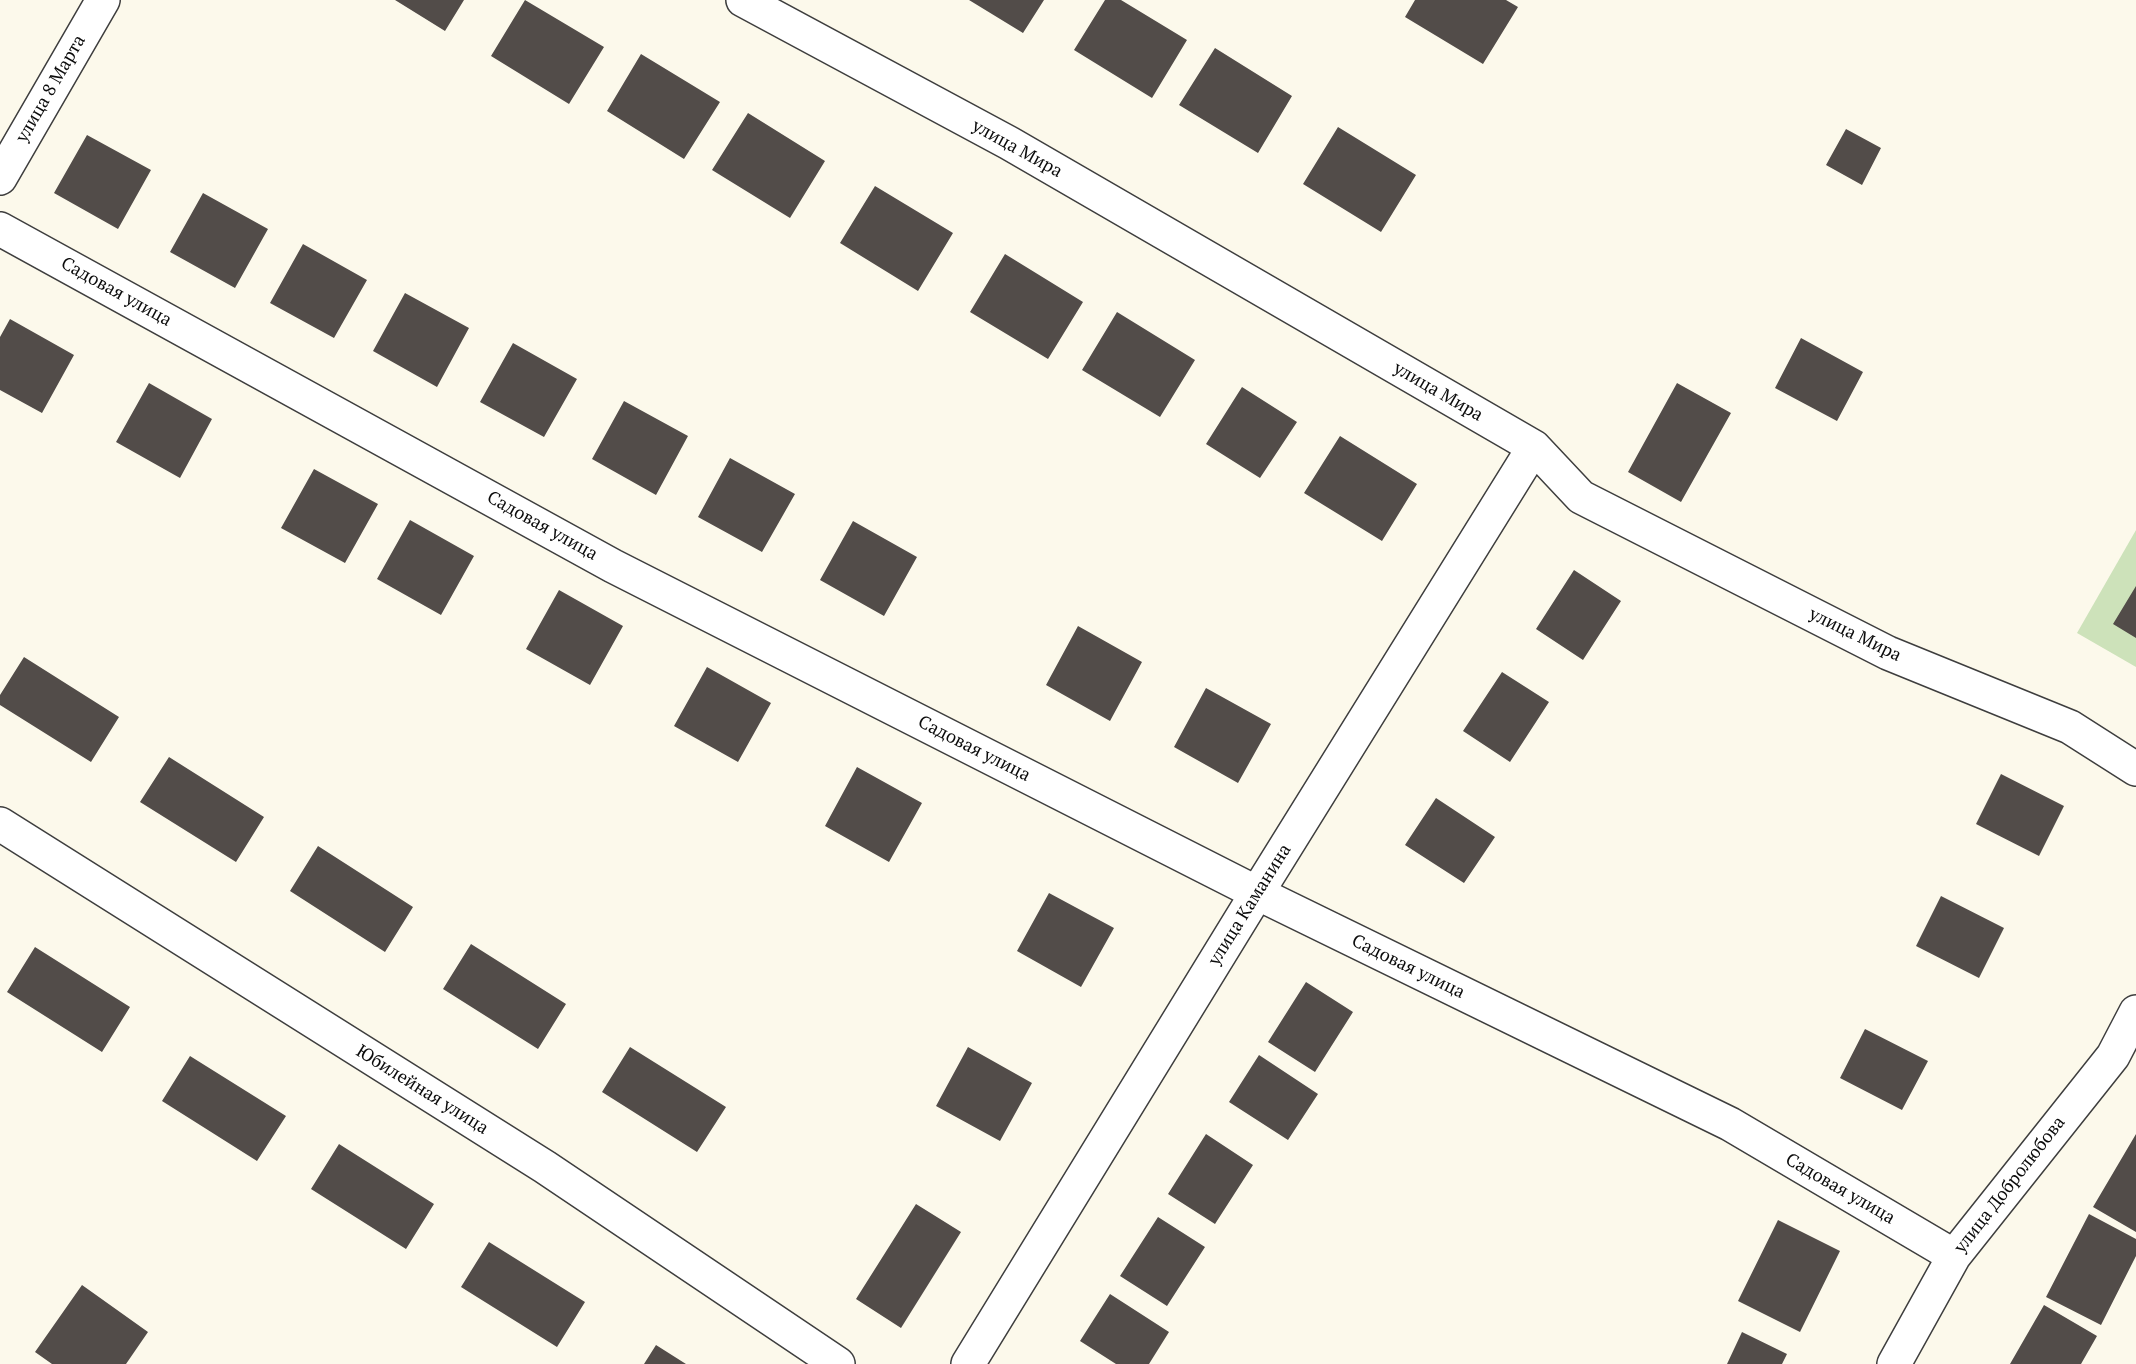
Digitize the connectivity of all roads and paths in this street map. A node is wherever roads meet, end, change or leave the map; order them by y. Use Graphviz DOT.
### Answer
graph roads {
  1 [pos="103,0"];
  2 [pos="743,0"];
  3 [pos="0,178"];
  4 [pos="0,229"];
  5 [pos="1534,447"];
  6 [pos="2136,769"];
  7 [pos="0,824"];
  8 [pos="1257,893"];
  9 [pos="2136,1012"];
  10 [pos="1954,1256"];
  11 [pos="838,1364"];
  12 [pos="968,1364"];
  13 [pos="1894,1364"];
  1 -- 3 [label="street, улица 8 Марта"];
  2 -- 5 [label="street, улица Мира"];
  4 -- 8 [label="street, Садовая улица"];
  5 -- 6 [label="street, улица Мира"];
  5 -- 8 [label="street, улица Каманина"];
  7 -- 11 [label="street, Юбилейная улица"];
  8 -- 10 [label="street, Садовая улица"];
  8 -- 12 [label="street, улица Каманина"];
  9 -- 10 [label="street, улица Добролюбова"];
  10 -- 13 [label="street, улица Добролюбова"];
}
